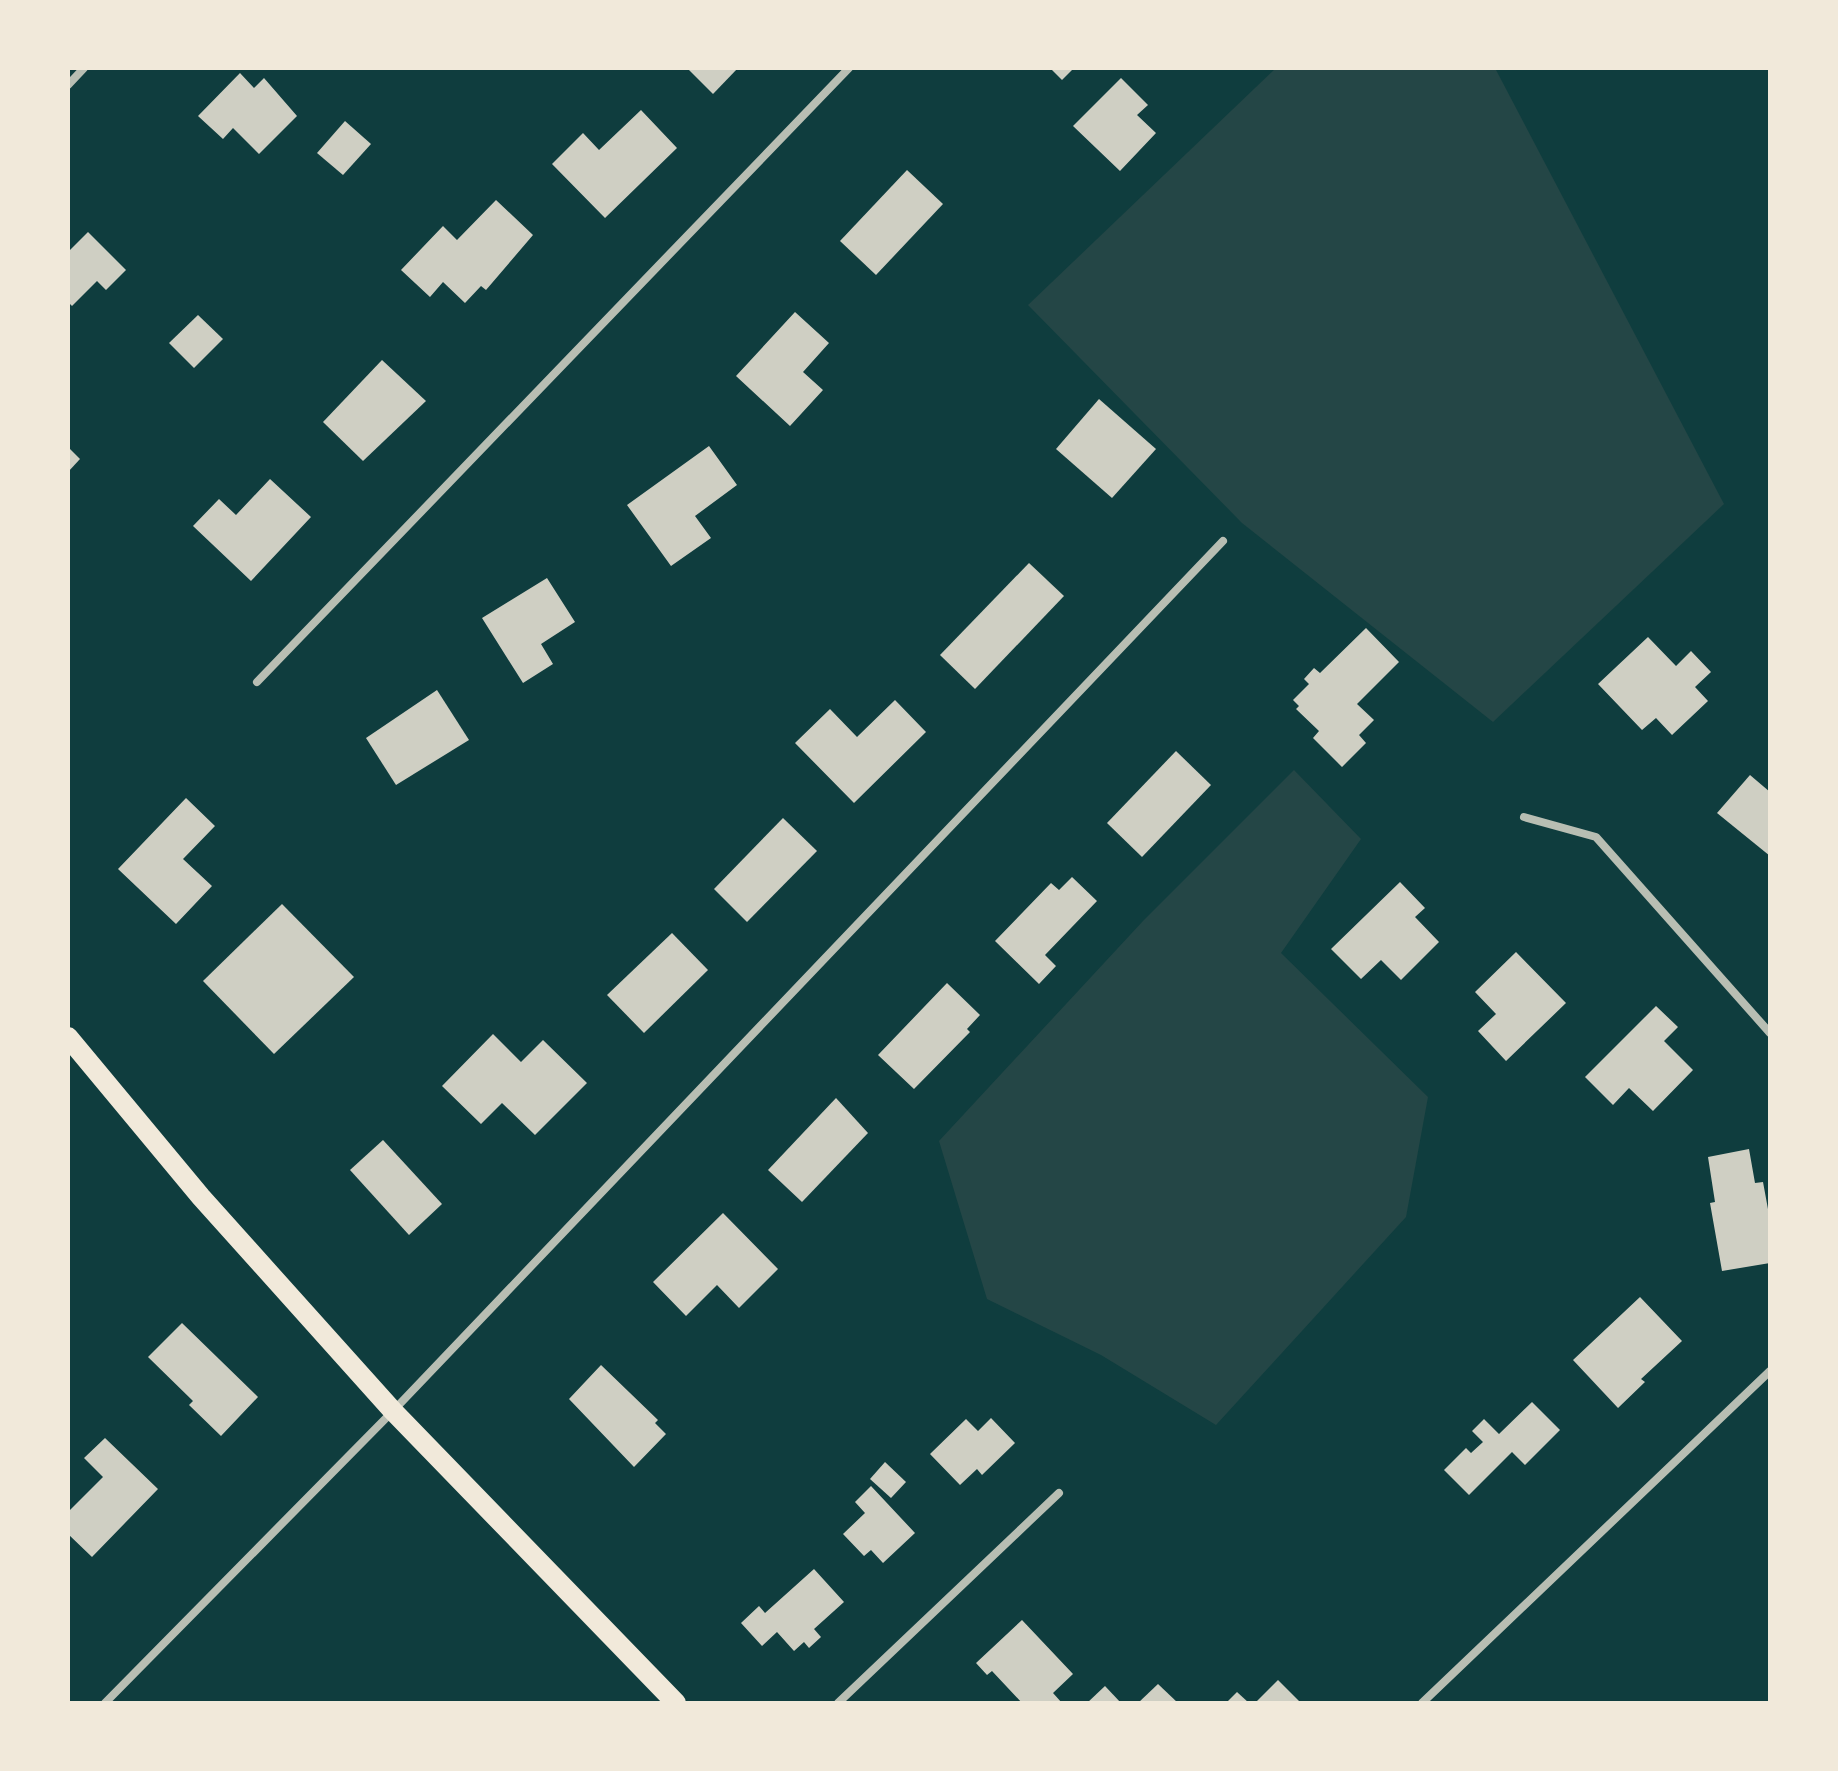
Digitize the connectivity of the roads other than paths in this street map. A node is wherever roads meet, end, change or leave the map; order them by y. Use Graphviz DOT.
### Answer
graph roads {
  1 [pos="84,68"];
  2 [pos="849,68"];
  3 [pos="68,85"];
  4 [pos="1223,541"];
  5 [pos="257,682"];
  6 [pos="1524,817"];
  7 [pos="1770,1033"];
  8 [pos="68,1037"];
  9 [pos="1770,1371"];
  10 [pos="393,1411"];
  11 [pos="1059,1493"];
  12 [pos="105,1703"];
  13 [pos="676,1703"];
  14 [pos="838,1703"];
  15 [pos="1422,1703"];
  1 -- 3 [label="street"];
  2 -- 5 [label="street"];
  4 -- 10 [label="street"];
  6 -- 7 [label="street"];
  8 -- 10 [label="main road"];
  9 -- 15 [label="street"];
  10 -- 12 [label="street"];
  10 -- 13 [label="main road"];
  11 -- 14 [label="street"];
}
